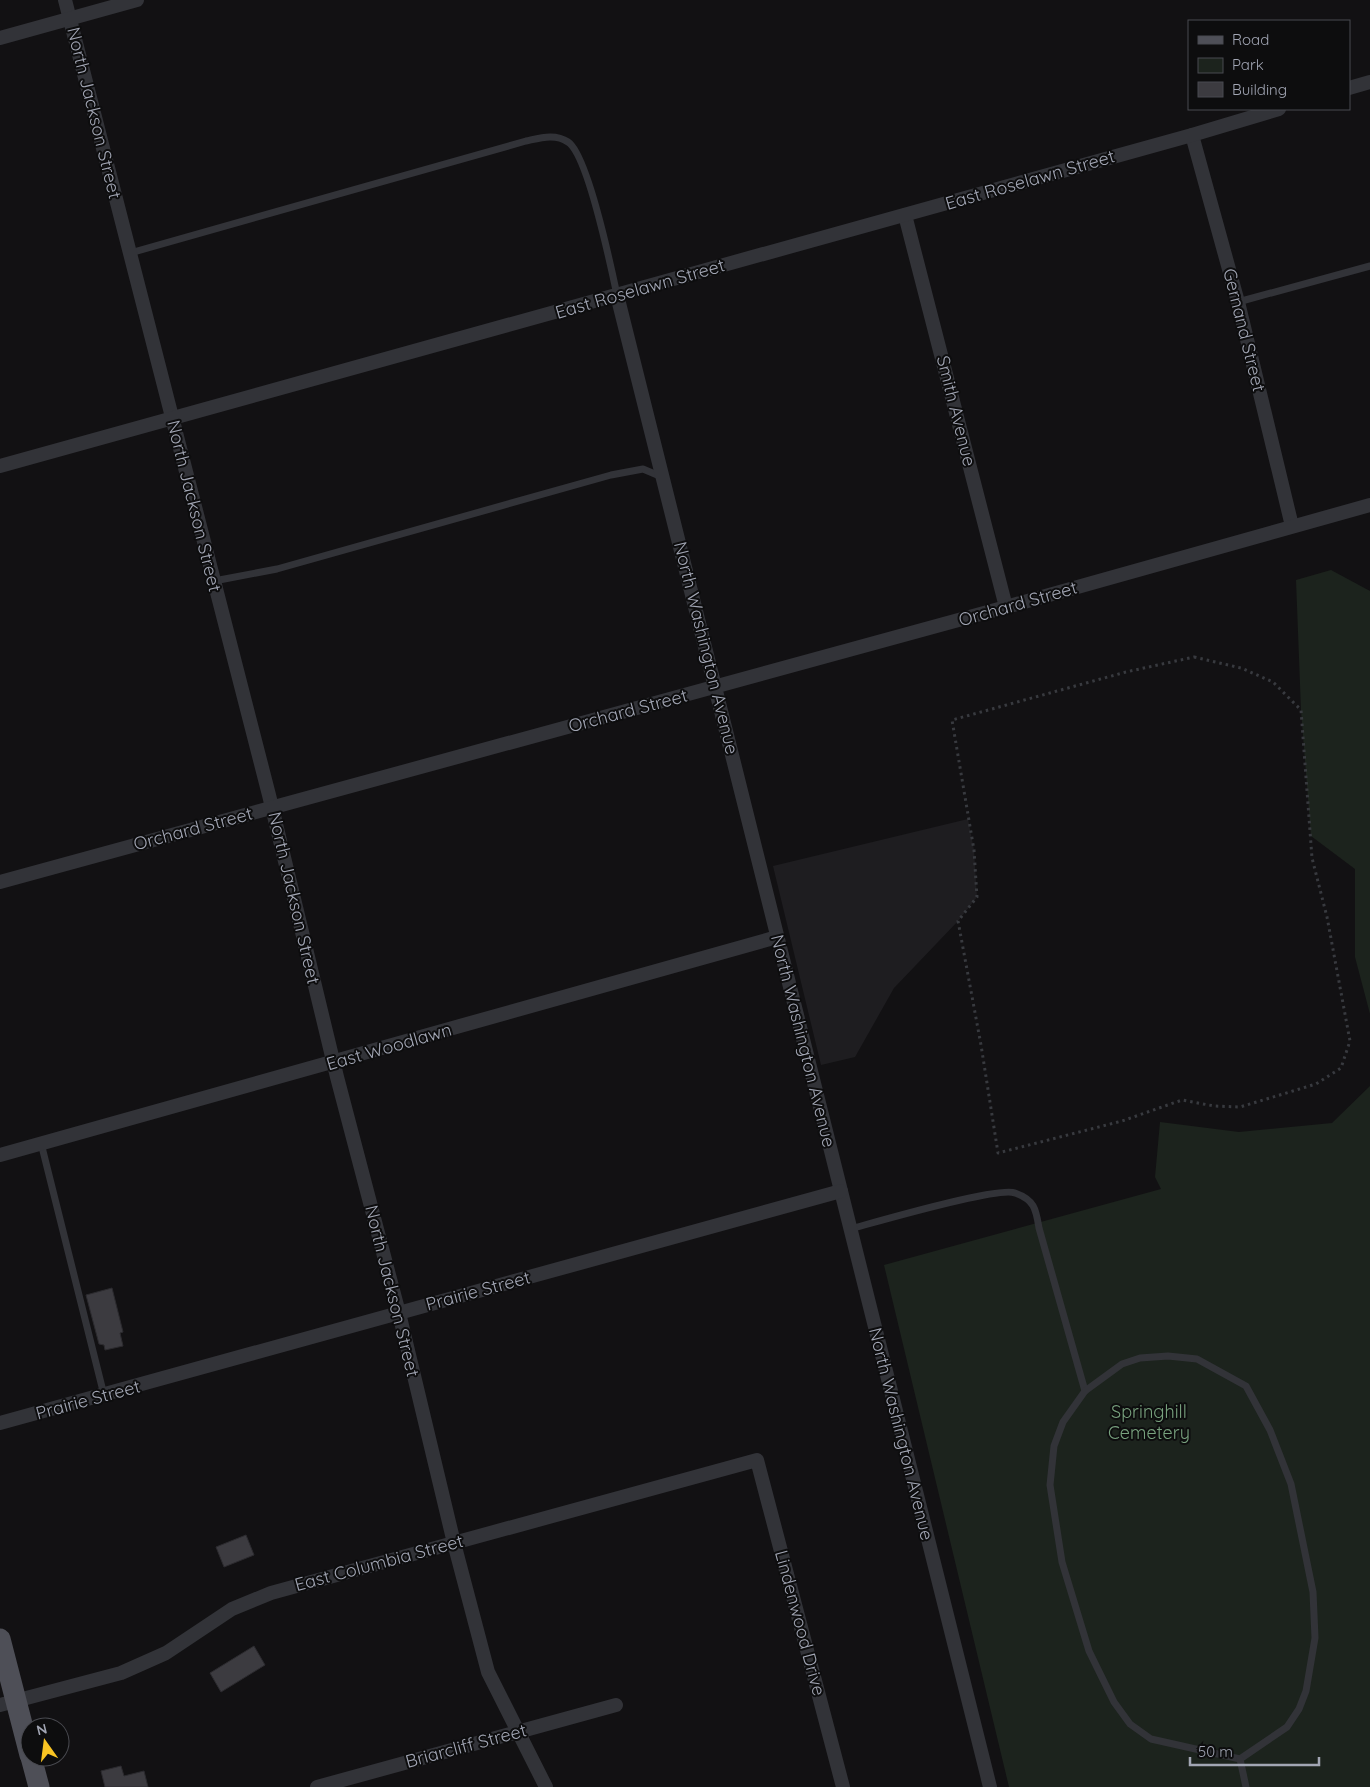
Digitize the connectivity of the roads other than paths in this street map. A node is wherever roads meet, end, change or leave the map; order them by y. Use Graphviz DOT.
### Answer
graph roads {
  1 [pos="65,0"];
  2 [pos="137,0"];
  3 [pos="70,18"];
  4 [pos="0,38"];
  5 [pos="1370,82"];
  6 [pos="1350,88"];
  7 [pos="1276,110"];
  8 [pos="1192,135"];
  9 [pos="905,215"];
  10 [pos="130,253"];
  11 [pos="1370,266"];
  12 [pos="617,295"];
  13 [pos="1238,302"];
  14 [pos="172,419"];
  15 [pos="0,466"];
  16 [pos="663,478"];
  17 [pos="1370,505"];
  18 [pos="1292,526"];
  19 [pos="214,580"];
  20 [pos="1006,607"];
  21 [pos="716,686"];
  22 [pos="273,808"];
  23 [pos="0,882"];
  24 [pos="777,937"];
  25 [pos="334,1062"];
  26 [pos="41,1143"];
  27 [pos="0,1154"];
  28 [pos="841,1191"];
  29 [pos="850,1229"];
  30 [pos="399,1313"];
  31 [pos="1085,1390"];
  32 [pos="104,1396"];
  33 [pos="0,1423"];
  34 [pos="757,1460"];
  35 [pos="454,1543"];
  36 [pos="0,1639"];
  37 [pos="8,1703"];
  38 [pos="616,1705"];
  39 [pos="20,1732"];
  40 [pos="518,1732"];
  41 [pos="1240,1759"];
  42 [pos="33,1767"];
  43 [pos="39,1787"];
  44 [pos="317,1787"];
  45 [pos="546,1787"];
  46 [pos="843,1787"];
  47 [pos="990,1787"];
  48 [pos="1246,1787"];
  1 -- 3 [label="street, North Jackson Street"];
  2 -- 3 [label="street"];
  3 -- 4 [label="street"];
  3 -- 10 [label="street, North Jackson Street"];
  5 -- 6 [label="street"];
  7 -- 8 [label="street, East Roselawn Street"];
  8 -- 9 [label="street, East Roselawn Street"];
  8 -- 13 [label="street, Gernand Street"];
  9 -- 12 [label="street, East Roselawn Street"];
  9 -- 20 [label="street, Smith Avenue"];
  10 -- 12 [label="lane"];
  10 -- 14 [label="street, North Jackson Street"];
  11 -- 13 [label="lane"];
  12 -- 14 [label="street, East Roselawn Street"];
  12 -- 16 [label="street, North Washington Avenue"];
  13 -- 18 [label="street, Gernand Street"];
  14 -- 15 [label="street, East Roselawn Street"];
  14 -- 19 [label="street, North Jackson Street"];
  16 -- 19 [label="lane"];
  16 -- 21 [label="street, North Washington Avenue"];
  17 -- 18 [label="street, Orchard Street"];
  18 -- 20 [label="street, Orchard Street"];
  19 -- 22 [label="street, North Jackson Street"];
  20 -- 21 [label="street, Orchard Street"];
  21 -- 22 [label="street, Orchard Street"];
  21 -- 24 [label="street, North Washington Avenue"];
  22 -- 23 [label="street, Orchard Street"];
  22 -- 25 [label="street, North Jackson Street"];
  24 -- 25 [label="street, East Woodlawn"];
  24 -- 28 [label="street, North Washington Avenue"];
  25 -- 26 [label="street, East Woodlawn"];
  25 -- 30 [label="street, North Jackson Street"];
  26 -- 27 [label="street, East Woodlawn"];
  26 -- 32 [label="lane"];
  28 -- 29 [label="street, North Washington Avenue"];
  28 -- 30 [label="street, Prairie Street"];
  29 -- 31 [label="lane"];
  29 -- 47 [label="street, North Washington Avenue"];
  30 -- 32 [label="street, Prairie Street"];
  30 -- 35 [label="street, North Jackson Street"];
  31 -- 41 [label="lane"];
  31 -- 41 [label="lane"];
  32 -- 33 [label="street, Prairie Street"];
  34 -- 35 [label="street, East Columbia Street"];
  34 -- 46 [label="street, Lindenwood Drive"];
  35 -- 37 [label="street, East Columbia Street"];
  35 -- 40 [label="street, North Jackson Street"];
  36 -- 37 [label="main road"];
  37 -- 39 [label="main road"];
  38 -- 40 [label="street, Briarcliff Street"];
  40 -- 44 [label="street, Briarcliff Street"];
  40 -- 45 [label="street, North Jackson Street"];
  41 -- 48 [label="lane"];
  42 -- 43 [label="main road"];
}
